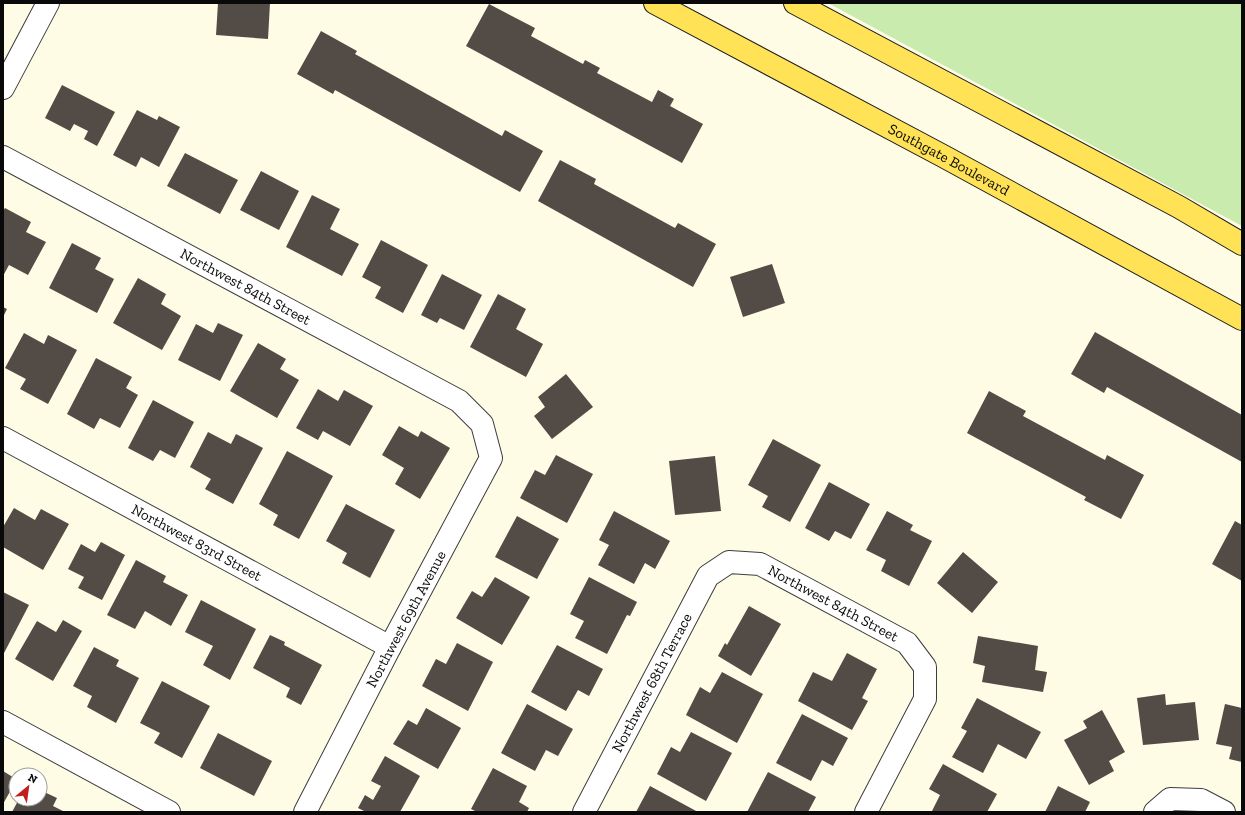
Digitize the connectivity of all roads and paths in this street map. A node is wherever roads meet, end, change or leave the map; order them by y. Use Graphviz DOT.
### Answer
graph roads {
  1 [pos="48,3"];
  2 [pos="655,3"];
  3 [pos="795,3"];
  4 [pos="3,88"];
  5 [pos="3,157"];
  6 [pos="1242,244"];
  7 [pos="1242,319"];
  8 [pos="482,424"];
  9 [pos="3,438"];
  10 [pos="729,562"];
  11 [pos="390,647"];
  12 [pos="3,722"];
  13 [pos="1162,805"];
  14 [pos="170,812"];
  15 [pos="305,812"];
  16 [pos="584,812"];
  17 [pos="866,812"];
  18 [pos="1224,812"];
  1 -- 4 [label="street"];
  2 -- 7 [label="main road, Southgate Boulevard"];
  3 -- 6 [label="main road"];
  5 -- 8 [label="street, Northwest 84th Street"];
  8 -- 11 [label="street, Northwest 69th Avenue"];
  9 -- 11 [label="street, Northwest 83rd Street"];
  10 -- 16 [label="street, Northwest 68th Terrace"];
  10 -- 17 [label="street, Northwest 84th Street"];
  11 -- 15 [label="street, Northwest 69th Avenue"];
  12 -- 14 [label="street"];
  13 -- 18 [label="street"];
}
